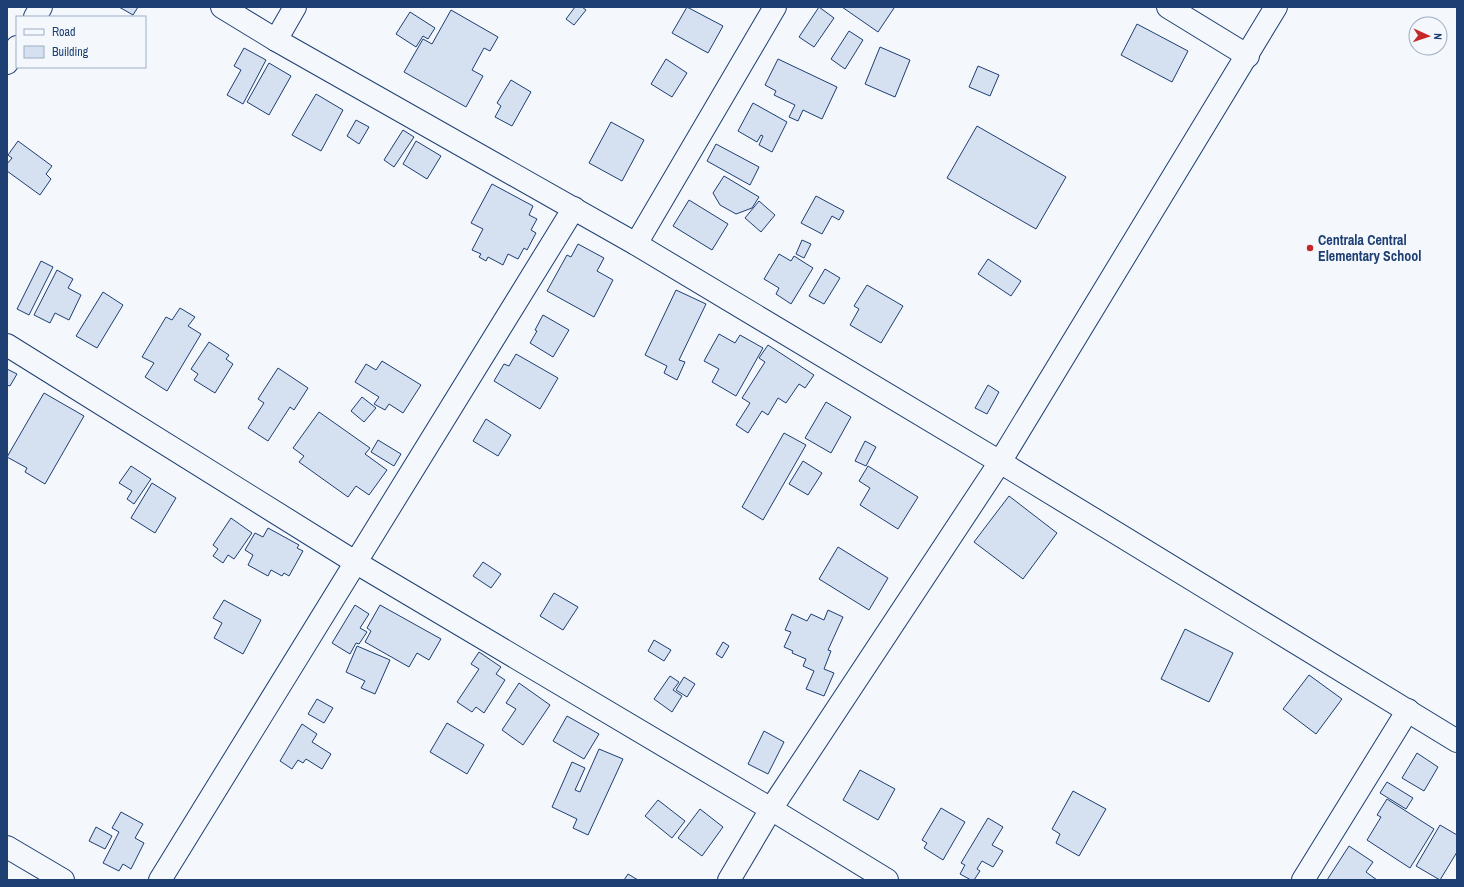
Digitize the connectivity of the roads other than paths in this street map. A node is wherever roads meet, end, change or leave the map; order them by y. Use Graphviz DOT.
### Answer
graph roads {
  1 [pos="41,7"];
  2 [pos="222,7"];
  3 [pos="295,7"];
  4 [pos="776,7"];
  5 [pos="1168,7"];
  6 [pos="1276,7"];
  7 [pos="36,16"];
  8 [pos="276,40"];
  9 [pos="16,49"];
  10 [pos="1248,56"];
  11 [pos="7,63"];
  12 [pos="574,208"];
  13 [pos="636,244"];
  14 [pos="7,345"];
  15 [pos="1000,462"];
  16 [pos="355,562"];
  17 [pos="1408,710"];
  18 [pos="1457,741"];
  19 [pos="771,809"];
  20 [pos="7,848"];
  21 [pos="63,880"];
  22 [pos="160,880"];
  23 [pos="729,880"];
  24 [pos="887,880"];
  25 [pos="1303,880"];
  1 -- 7 [label="street"];
  2 -- 8 [label="street"];
  3 -- 8 [label="street"];
  4 -- 13 [label="street"];
  5 -- 10 [label="street"];
  6 -- 10 [label="street"];
  8 -- 12 [label="street"];
  9 -- 11 [label="street"];
  10 -- 15 [label="street"];
  12 -- 13 [label="street"];
  12 -- 16 [label="street"];
  13 -- 15 [label="street"];
  14 -- 16 [label="street"];
  15 -- 17 [label="street"];
  15 -- 19 [label="street"];
  16 -- 19 [label="street"];
  16 -- 22 [label="street"];
  17 -- 18 [label="street"];
  17 -- 25 [label="street"];
  19 -- 23 [label="street"];
  19 -- 24 [label="street"];
  20 -- 21 [label="street"];
}
